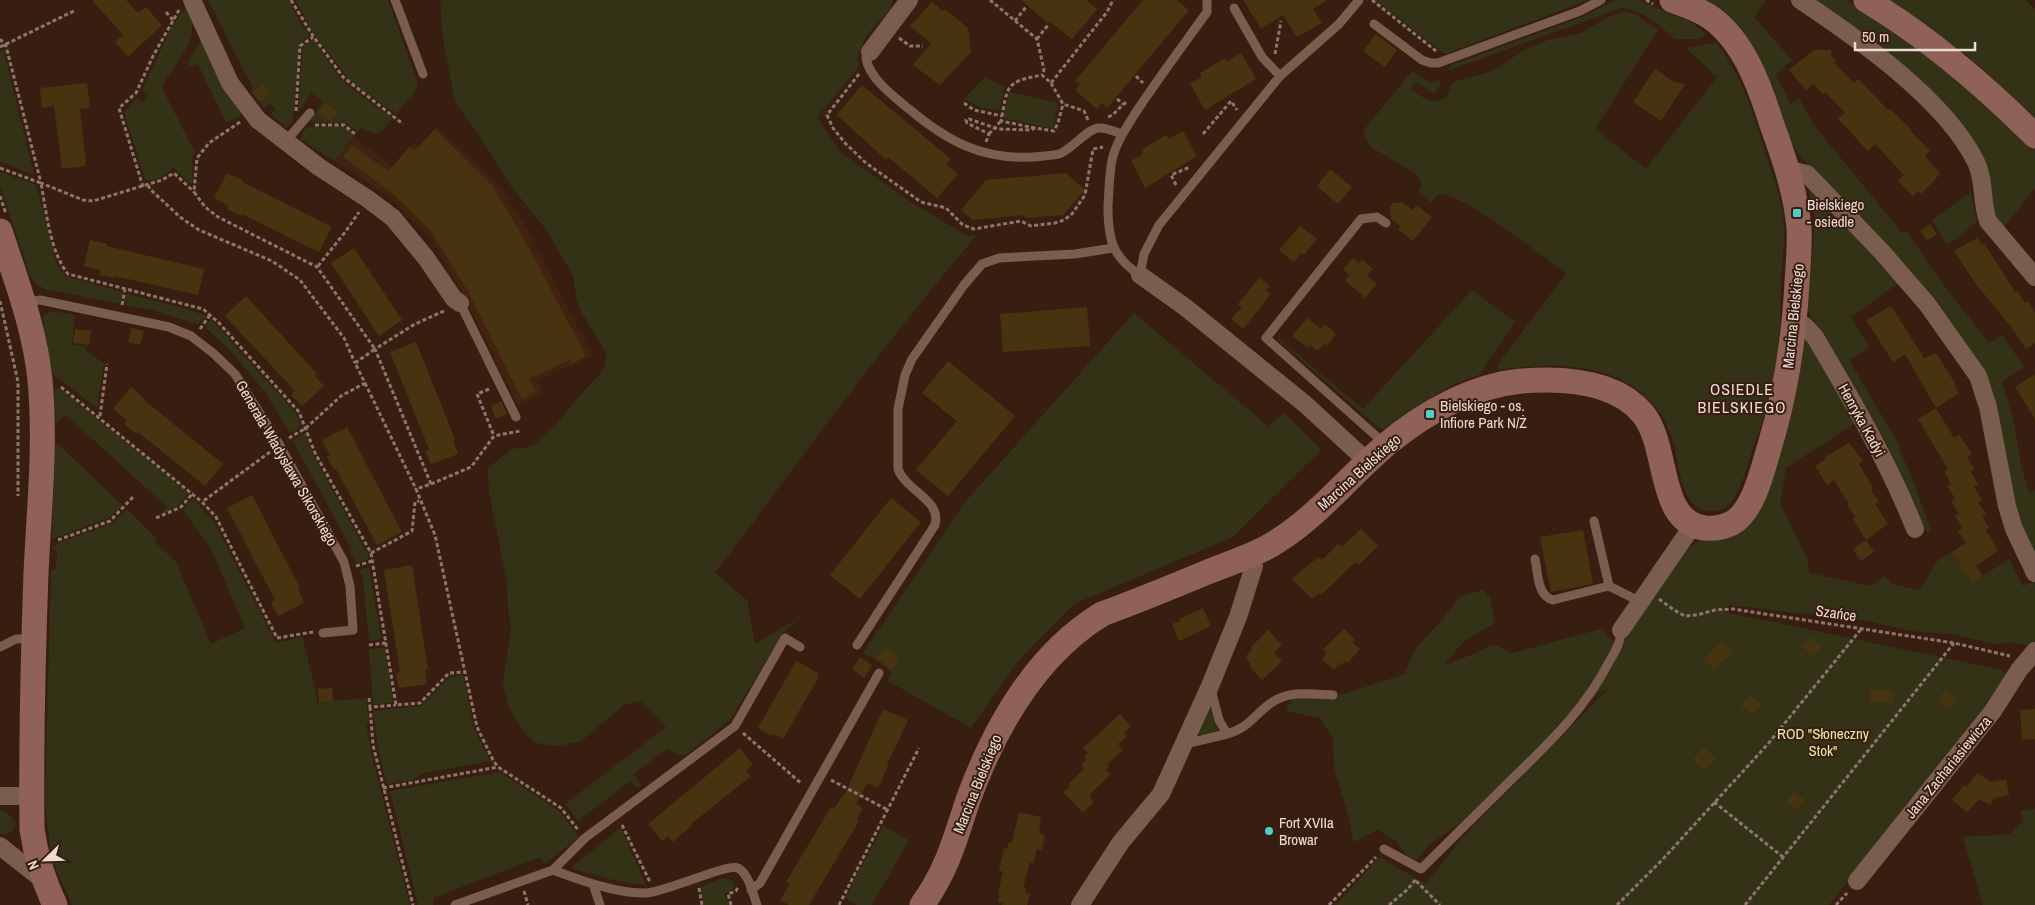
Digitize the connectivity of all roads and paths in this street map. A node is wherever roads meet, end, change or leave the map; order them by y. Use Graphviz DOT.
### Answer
graph roads {
  1 [pos="291,0"];
  2 [pos="395,0"];
  3 [pos="909,0"];
  4 [pos="990,0"];
  5 [pos="1113,0"];
  6 [pos="1207,0"];
  7 [pos="1359,0"];
  8 [pos="1372,0"];
  9 [pos="1601,0"];
  10 [pos="1646,0"];
  11 [pos="1800,0"];
  12 [pos="1866,0"];
  13 [pos="188,3"];
  14 [pos="1666,3"];
  15 [pos="1026,7"];
  16 [pos="1234,8"];
  17 [pos="74,11"];
  18 [pos="166,12"];
  19 [pos="172,20"];
  20 [pos="1015,21"];
  21 [pos="1281,21"];
  22 [pos="1374,24"];
  23 [pos="1048,25"];
  24 [pos="888,29"];
  25 [pos="313,36"];
  26 [pos="0,39"];
  27 [pos="1037,39"];
  28 [pos="6,46"];
  29 [pos="924,46"];
  30 [pos="0,47"];
  31 [pos="868,58"];
  32 [pos="1447,60"];
  33 [pos="1288,69"];
  34 [pos="423,74"];
  35 [pos="1042,75"];
  36 [pos="1149,75"];
  37 [pos="1136,76"];
  38 [pos="1280,76"];
  39 [pos="1051,82"];
  40 [pos="1143,83"];
  41 [pos="1140,89"];
  42 [pos="1117,98"];
  43 [pos="1132,100"];
  44 [pos="964,103"];
  45 [pos="1063,104"];
  46 [pos="1123,104"];
  47 [pos="1234,106"];
  48 [pos="253,113"];
  49 [pos="310,113"];
  50 [pos="1002,119"];
  51 [pos="1100,119"];
  52 [pos="1094,120"];
  53 [pos="1089,122"];
  54 [pos="302,123"];
  55 [pos="403,124"];
  56 [pos="1082,126"];
  57 [pos="995,128"];
  58 [pos="1035,128"];
  59 [pos="355,134"];
  60 [pos="989,134"];
  61 [pos="1122,134"];
  62 [pos="1203,134"];
  63 [pos="290,136"];
  64 [pos="2035,136"];
  65 [pos="1116,149"];
  66 [pos="982,152"];
  67 [pos="0,168"];
  68 [pos="1786,169"];
  69 [pos="41,183"];
  70 [pos="148,185"];
  71 [pos="143,187"];
  72 [pos="194,192"];
  73 [pos="368,199"];
  74 [pos="1386,223"];
  75 [pos="0,231"];
  76 [pos="1113,248"];
  77 [pos="317,266"];
  78 [pos="1140,275"];
  79 [pos="2035,277"];
  80 [pos="125,289"];
  81 [pos="12,302"];
  82 [pos="460,302"];
  83 [pos="120,316"];
  84 [pos="210,316"];
  85 [pos="1794,322"];
  86 [pos="193,337"];
  87 [pos="375,350"];
  88 [pos="355,363"];
  89 [pos="107,364"];
  90 [pos="40,379"];
  91 [pos="365,383"];
  92 [pos="500,384"];
  93 [pos="100,417"];
  94 [pos="516,417"];
  95 [pos="306,428"];
  96 [pos="520,431"];
  97 [pos="494,436"];
  98 [pos="279,444"];
  99 [pos="1386,444"];
  100 [pos="1368,462"];
  101 [pos="431,484"];
  102 [pos="416,489"];
  103 [pos="193,493"];
  104 [pos="419,501"];
  105 [pos="18,502"];
  106 [pos="202,502"];
  107 [pos="156,518"];
  108 [pos="1594,521"];
  109 [pos="1693,524"];
  110 [pos="1915,529"];
  111 [pos="371,552"];
  112 [pos="1250,556"];
  113 [pos="1535,559"];
  114 [pos="372,562"];
  115 [pos="346,569"];
  116 [pos="2035,573"];
  117 [pos="1609,586"];
  118 [pos="1644,598"];
  119 [pos="1862,628"];
  120 [pos="1621,630"];
  121 [pos="323,633"];
  122 [pos="34,639"];
  123 [pos="386,642"];
  124 [pos="1954,643"];
  125 [pos="369,645"];
  126 [pos="857,645"];
  127 [pos="0,647"];
  128 [pos="800,647"];
  129 [pos="2032,656"];
  130 [pos="466,672"];
  131 [pos="879,673"];
  132 [pos="1210,686"];
  133 [pos="1333,696"];
  134 [pos="369,698"];
  135 [pos="396,705"];
  136 [pos="370,707"];
  137 [pos="735,726"];
  138 [pos="1227,734"];
  139 [pos="1185,744"];
  140 [pos="919,748"];
  141 [pos="498,766"];
  142 [pos="822,776"];
  143 [pos="384,788"];
  144 [pos="812,793"];
  145 [pos="0,796"];
  146 [pos="32,796"];
  147 [pos="1714,802"];
  148 [pos="888,810"];
  149 [pos="616,814"];
  150 [pos="576,826"];
  151 [pos="32,829"];
  152 [pos="1,846"];
  153 [pos="1384,849"];
  154 [pos="1784,857"];
  155 [pos="1421,869"];
  156 [pos="553,870"];
  157 [pos="43,880"];
  158 [pos="735,880"];
  159 [pos="1415,880"];
  160 [pos="650,881"];
  161 [pos="1857,881"];
  162 [pos="593,884"];
  163 [pos="701,885"];
  164 [pos="751,890"];
  165 [pos="55,905"];
  166 [pos="414,905"];
  167 [pos="456,905"];
  168 [pos="600,905"];
  169 [pos="702,905"];
  170 [pos="732,905"];
  171 [pos="757,905"];
  172 [pos="839,905"];
  173 [pos="922,905"];
  174 [pos="1080,905"];
  175 [pos="1329,905"];
  176 [pos="1389,905"];
  177 [pos="1440,905"];
  178 [pos="1617,905"];
  179 [pos="1745,905"];
  1 -- 25 [label="path"];
  2 -- 34 [label="lane"];
  3 -- 24 [label="street"];
  4 -- 20 [label="path"];
  5 -- 39 [label="path"];
  6 -- 61 [label="lane"];
  7 -- 33 [label="lane"];
  8 -- 32 [label="path"];
  9 -- 32 [label="lane"];
  10 -- 14 [label="path"];
  11 -- 79 [label="street"];
  12 -- 64 [label="street"];
  13 -- 19 [label="path"];
  13 -- 48 [label="street"];
  14 -- 68 [label="street, Marcina Bielskiego"];
  15 -- 20 [label="path"];
  16 -- 38 [label="lane"];
  17 -- 28 [label="path"];
  18 -- 19 [label="path"];
  19 -- 71 [label="path"];
  20 -- 27 [label="path"];
  21 -- 33 [label="path"];
  22 -- 32 [label="lane"];
  23 -- 27 [label="path"];
  24 -- 29 [label="path"];
  24 -- 31 [label="street"];
  25 -- 55 [label="path"];
  25 -- 63 [label="path"];
  26 -- 28 [label="path"];
  27 -- 35 [label="path"];
  28 -- 30 [label="path"];
  28 -- 69 [label="path"];
  31 -- 65 [label="path"];
  31 -- 66 [label="lane"];
  33 -- 38 [label="lane"];
  35 -- 39 [label="path"];
  35 -- 50 [label="path"];
  36 -- 40 [label="path"];
  37 -- 40 [label="path"];
  38 -- 78 [label="lane"];
  39 -- 45 [label="path"];
  40 -- 41 [label="path"];
  42 -- 46 [label="path"];
  43 -- 46 [label="path"];
  44 -- 50 [label="path"];
  45 -- 53 [label="path"];
  45 -- 58 [label="path"];
  46 -- 51 [label="path"];
  47 -- 62 [label="path"];
  48 -- 63 [label="street"];
  48 -- 72 [label="path"];
  49 -- 54 [label="lane"];
  50 -- 57 [label="path"];
  50 -- 58 [label="path"];
  52 -- 53 [label="path"];
  53 -- 56 [label="path"];
  54 -- 59 [label="path"];
  54 -- 63 [label="lane"];
  57 -- 58 [label="path"];
  57 -- 60 [label="path"];
  57 -- 60 [label="path"];
  60 -- 66 [label="path"];
  61 -- 65 [label="lane"];
  61 -- 66 [label="lane"];
  63 -- 73 [label="street"];
  65 -- 76 [label="lane"];
  67 -- 69 [label="path"];
  68 -- 85 [label="street, Marcina Bielskiego"];
  68 -- 116 [label="street"];
  69 -- 71 [label="path"];
  69 -- 80 [label="path"];
  70 -- 71 [label="path"];
  70 -- 72 [label="path"];
  70 -- 88 [label="path"];
  72 -- 77 [label="path"];
  73 -- 77 [label="path"];
  73 -- 82 [label="street"];
  74 -- 99 [label="lane"];
  75 -- 81 [label="street"];
  76 -- 78 [label="lane"];
  76 -- 126 [label="lane"];
  77 -- 87 [label="path"];
  78 -- 100 [label="street"];
  80 -- 83 [label="path"];
  80 -- 84 [label="path"];
  81 -- 83 [label="lane, Generała Władysława Sikorskiego"];
  81 -- 90 [label="street"];
  81 -- 105 [label="path"];
  82 -- 87 [label="path"];
  82 -- 92 [label="lane"];
  83 -- 86 [label="lane, Generała Władysława Sikorskiego"];
  84 -- 86 [label="path"];
  84 -- 95 [label="path"];
  85 -- 109 [label="street, Marcina Bielskiego"];
  85 -- 110 [label="street, Henryka Kadyi"];
  86 -- 98 [label="lane, Generała Władysława Sikorskiego"];
  87 -- 88 [label="path"];
  87 -- 101 [label="path"];
  88 -- 91 [label="path"];
  89 -- 93 [label="path"];
  90 -- 93 [label="path"];
  90 -- 122 [label="street"];
  91 -- 95 [label="path"];
  91 -- 102 [label="path"];
  92 -- 94 [label="lane"];
  92 -- 97 [label="path"];
  93 -- 103 [label="path"];
  95 -- 98 [label="path"];
  95 -- 111 [label="path"];
  96 -- 97 [label="path"];
  97 -- 101 [label="path"];
  98 -- 106 [label="path"];
  98 -- 115 [label="lane, Generała Władysława Sikorskiego"];
  99 -- 100 [label="street, Marcina Bielskiego"];
  99 -- 109 [label="street, Marcina Bielskiego"];
  100 -- 112 [label="street, Marcina Bielskiego"];
  101 -- 102 [label="path"];
  102 -- 104 [label="path"];
  103 -- 106 [label="path"];
  103 -- 107 [label="path"];
  104 -- 111 [label="path"];
  104 -- 130 [label="path"];
  106 -- 121 [label="path"];
  108 -- 117 [label="lane"];
  109 -- 118 [label="street"];
  111 -- 114 [label="path"];
  112 -- 132 [label="street"];
  112 -- 173 [label="street, Marcina Bielskiego"];
  113 -- 117 [label="lane"];
  114 -- 115 [label="path"];
  114 -- 123 [label="path"];
  115 -- 121 [label="lane, Generała Władysława Sikorskiego"];
  117 -- 118 [label="lane"];
  118 -- 119 [label="path, Szańce"];
  118 -- 120 [label="street"];
  119 -- 124 [label="path, Szańce"];
  119 -- 147 [label="path"];
  120 -- 155 [label="lane"];
  122 -- 127 [label="lane"];
  122 -- 146 [label="street"];
  123 -- 125 [label="path"];
  123 -- 135 [label="path"];
  124 -- 129 [label="path, Szańce"];
  124 -- 154 [label="path"];
  128 -- 137 [label="lane"];
  129 -- 161 [label="street, Jana Zachariasiewicza"];
  130 -- 135 [label="path"];
  130 -- 141 [label="path"];
  131 -- 142 [label="lane"];
  132 -- 138 [label="lane"];
  132 -- 139 [label="street"];
  133 -- 138 [label="lane"];
  134 -- 136 [label="path"];
  135 -- 136 [label="path"];
  136 -- 143 [label="path"];
  137 -- 144 [label="path"];
  137 -- 149 [label="lane"];
  138 -- 139 [label="lane"];
  139 -- 174 [label="street"];
  140 -- 148 [label="path"];
  141 -- 143 [label="path"];
  141 -- 150 [label="path"];
  142 -- 144 [label="lane"];
  142 -- 148 [label="path"];
  143 -- 166 [label="path"];
  144 -- 164 [label="lane"];
  145 -- 146 [label="street"];
  146 -- 151 [label="street"];
  147 -- 154 [label="path"];
  147 -- 178 [label="path"];
  148 -- 172 [label="path"];
  149 -- 156 [label="lane"];
  149 -- 160 [label="path"];
  151 -- 152 [label="street"];
  151 -- 157 [label="street"];
  152 -- 157 [label="street"];
  153 -- 155 [label="lane"];
  153 -- 175 [label="path"];
  154 -- 179 [label="path"];
  155 -- 159 [label="path"];
  156 -- 162 [label="lane"];
  156 -- 167 [label="lane"];
  157 -- 165 [label="street"];
  158 -- 170 [label="path"];
  159 -- 176 [label="path"];
  159 -- 177 [label="path"];
  162 -- 164 [label="lane"];
  162 -- 168 [label="lane"];
  163 -- 169 [label="path"];
  164 -- 171 [label="lane"];
}
